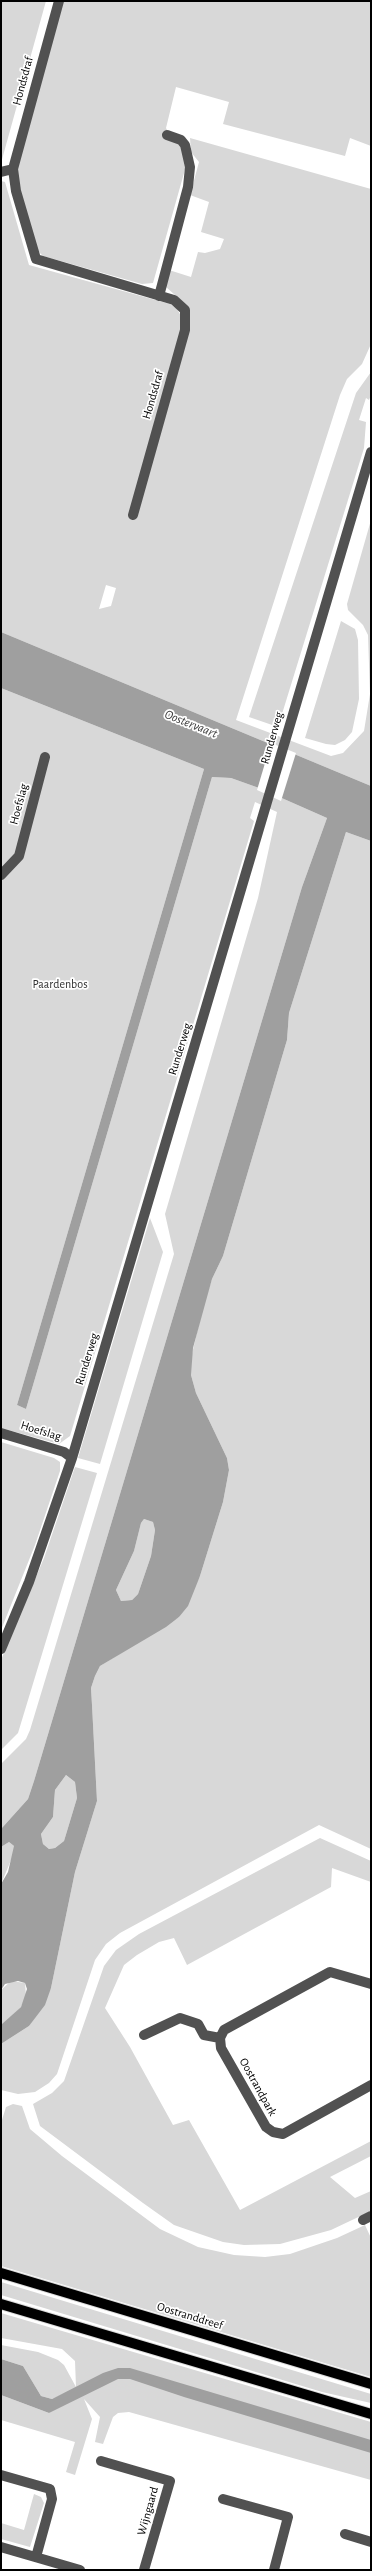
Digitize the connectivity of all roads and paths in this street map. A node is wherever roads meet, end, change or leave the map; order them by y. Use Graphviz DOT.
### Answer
graph roads {
  1 [pos="59,1"];
  2 [pos="167,135"];
  3 [pos="12,168"];
  4 [pos="1,172"];
  5 [pos="159,296"];
  6 [pos="371,452"];
  7 [pos="133,515"];
  8 [pos="45,757"];
  9 [pos="1,875"];
  10 [pos="1,1433"];
  11 [pos="72,1458"];
  12 [pos="1,1649"];
  13 [pos="371,1984"];
  14 [pos="144,2035"];
  15 [pos="220,2038"];
  16 [pos="371,2085"];
  17 [pos="1,2273"];
  18 [pos="1,2304"];
  19 [pos="371,2384"];
  20 [pos="371,2414"];
  21 [pos="101,2461"];
  22 [pos="1,2475"];
  23 [pos="223,2499"];
  24 [pos="345,2534"];
  25 [pos="371,2542"];
  26 [pos="1,2547"];
  27 [pos="36,2557"];
  28 [pos="62,2567"];
  29 [pos="80,2570"];
  30 [pos="144,2570"];
  31 [pos="274,2570"];
  1 -- 3 [label="street, Hondsdraf"];
  2 -- 5 [label="street"];
  3 -- 4 [label="street"];
  3 -- 5 [label="street, Hondsdraf"];
  5 -- 7 [label="street, Hondsdraf"];
  6 -- 11 [label="street, Runderweg"];
  8 -- 9 [label="street, Hoefslag"];
  10 -- 11 [label="street, Hoefslag"];
  11 -- 12 [label="street, Runderweg"];
  13 -- 15 [label="street"];
  14 -- 15 [label="street"];
  15 -- 16 [label="street, Oostrandpark"];
  17 -- 19 [label="main road, Oostranddreef"];
  18 -- 20 [label="main road"];
  21 -- 30 [label="street, Wijngaard"];
  22 -- 27 [label="street"];
  23 -- 31 [label="street"];
  24 -- 25 [label="street"];
  26 -- 27 [label="street"];
  27 -- 28 [label="street"];
  28 -- 29 [label="street"];
}
